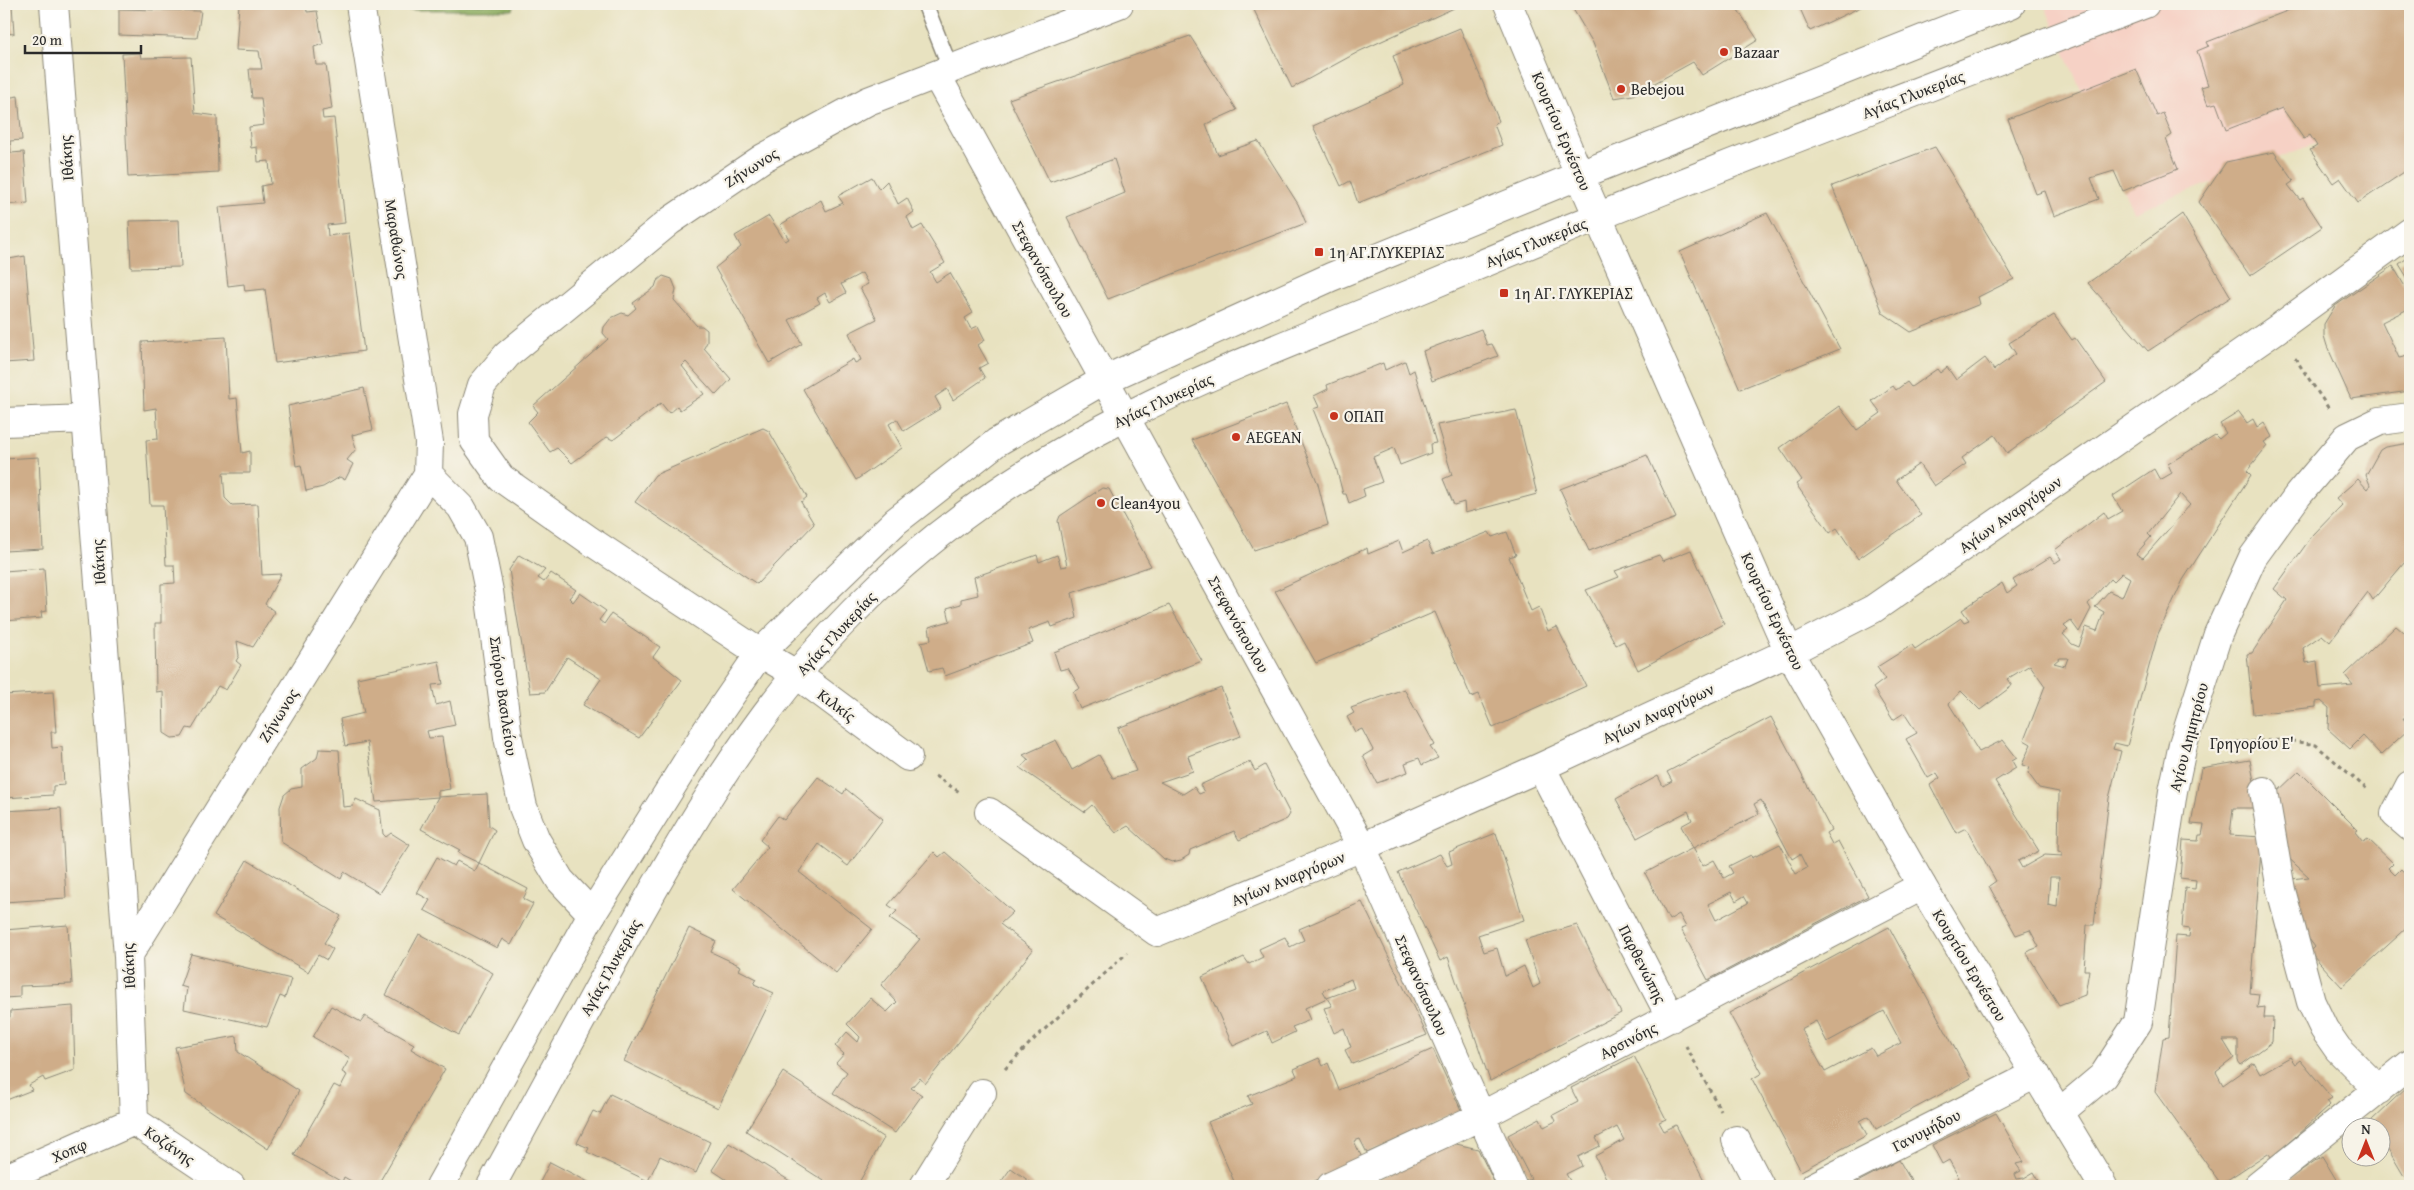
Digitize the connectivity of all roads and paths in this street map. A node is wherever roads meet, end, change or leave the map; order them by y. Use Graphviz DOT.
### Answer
graph roads {
  1 [pos="54,4"];
  2 [pos="360,4"];
  3 [pos="925,4"];
  4 [pos="1119,4"];
  5 [pos="1508,4"];
  6 [pos="2011,4"];
  7 [pos="2145,4"];
  8 [pos="944,73"];
  9 [pos="1580,175"];
  10 [pos="1599,217"];
  11 [pos="2410,232"];
  12 [pos="2277,329"];
  13 [pos="1104,380"];
  14 [pos="1125,417"];
  15 [pos="2410,417"];
  16 [pos="86,419"];
  17 [pos="4,422"];
  18 [pos="2347,437"];
  19 [pos="474,440"];
  20 [pos="428,474"];
  21 [pos="1789,652"];
  22 [pos="760,653"];
  23 [pos="796,674"];
  24 [pos="2183,744"];
  25 [pos="908,757"];
  26 [pos="1541,767"];
  27 [pos="2410,786"];
  28 [pos="2264,791"];
  29 [pos="989,812"];
  30 [pos="2403,820"];
  31 [pos="1362,847"];
  32 [pos="1922,886"];
  33 [pos="592,914"];
  34 [pos="1157,932"];
  35 [pos="128,956"];
  36 [pos="1671,1018"];
  37 [pos="2410,1064"];
  38 [pos="2036,1074"];
  39 [pos="2379,1090"];
  40 [pos="982,1093"];
  41 [pos="2060,1113"];
  42 [pos="1479,1117"];
  43 [pos="134,1120"];
  44 [pos="1736,1140"];
  45 [pos="4,1179"];
  46 [pos="231,1186"];
  47 [pos="440,1186"];
  48 [pos="490,1186"];
  49 [pos="924,1186"];
  50 [pos="1331,1186"];
  51 [pos="1512,1186"];
  52 [pos="1760,1186"];
  53 [pos="1815,1186"];
  54 [pos="2102,1186"];
  55 [pos="2258,1186"];
  1 -- 16 [label="street, Ιθάκης"];
  2 -- 20 [label="street, Μαραθώνος"];
  3 -- 8 [label="lane, Στεφανόπουλου"];
  4 -- 8 [label="street, Ζήνωνος"];
  5 -- 9 [label="street, Κουρτίου Ερνέστου"];
  6 -- 9 [label="street"];
  7 -- 10 [label="street, Αγίας Γλυκερίας"];
  8 -- 13 [label="street, Στεφανόπουλου"];
  8 -- 19 [label="street, Ζήνωνος"];
  9 -- 10 [label="street, Κουρτίου Ερνέστου"];
  9 -- 13 [label="street"];
  10 -- 14 [label="street, Αγίας Γλυκερίας"];
  10 -- 21 [label="street, Κουρτίου Ερνέστου"];
  11 -- 12 [label="street, Αγίων Αναργύρων"];
  12 -- 18 [label="path"];
  12 -- 21 [label="street, Αγίων Αναργύρων"];
  13 -- 14 [label="street, Στεφανόπουλου"];
  13 -- 22 [label="street"];
  14 -- 23 [label="street, Αγίας Γλυκερίας"];
  14 -- 31 [label="street, Στεφανόπουλου"];
  15 -- 18 [label="street, Αγίου Δημητρίου"];
  16 -- 17 [label="street"];
  16 -- 35 [label="street, Ιθάκης"];
  18 -- 24 [label="street, Αγίου Δημητρίου"];
  19 -- 22 [label="street, Κιλκίς"];
  20 -- 33 [label="street, Σπύρου Βασιλείου"];
  20 -- 35 [label="street, Ζήνωνος"];
  21 -- 26 [label="street, Αγίων Αναργύρων"];
  21 -- 32 [label="street, Κουρτίου Ερνέστου"];
  22 -- 23 [label="street, Κιλκίς"];
  22 -- 33 [label="street"];
  23 -- 25 [label="street, Κιλκίς"];
  23 -- 48 [label="street, Αγίας Γλυκερίας"];
  24 -- 30 [label="path, Γρηγορίου Ε'"];
  24 -- 41 [label="street, Αγίου Δημητρίου"];
  25 -- 29 [label="path"];
  26 -- 31 [label="street, Αγίων Αναργύρων"];
  26 -- 36 [label="street, Παρθενώπης"];
  27 -- 30 [label="street"];
  28 -- 39 [label="street"];
  29 -- 34 [label="street"];
  31 -- 34 [label="street, Αγίων Αναργύρων"];
  31 -- 42 [label="street, Στεφανόπουλου"];
  32 -- 36 [label="street, Αρσινόης"];
  32 -- 38 [label="street, Κουρτίου Ερνέστου"];
  33 -- 47 [label="street"];
  34 -- 40 [label="path"];
  35 -- 43 [label="street, Ιθάκης"];
  36 -- 42 [label="street, Αρσινόης"];
  36 -- 44 [label="path, Παρθενώπης"];
  37 -- 39 [label="street"];
  38 -- 41 [label="street, Κουρτίου Ερνέστου"];
  38 -- 53 [label="street, Γανυμήδου"];
  39 -- 55 [label="street"];
  40 -- 49 [label="street"];
  41 -- 54 [label="street, Κουρτίου Ερνέστου"];
  42 -- 50 [label="street, Αρσινόης"];
  42 -- 51 [label="street, Στεφανόπουλου"];
  43 -- 45 [label="street, Χοπφ"];
  43 -- 46 [label="street, Κοζάνης"];
  44 -- 52 [label="street"];
}
